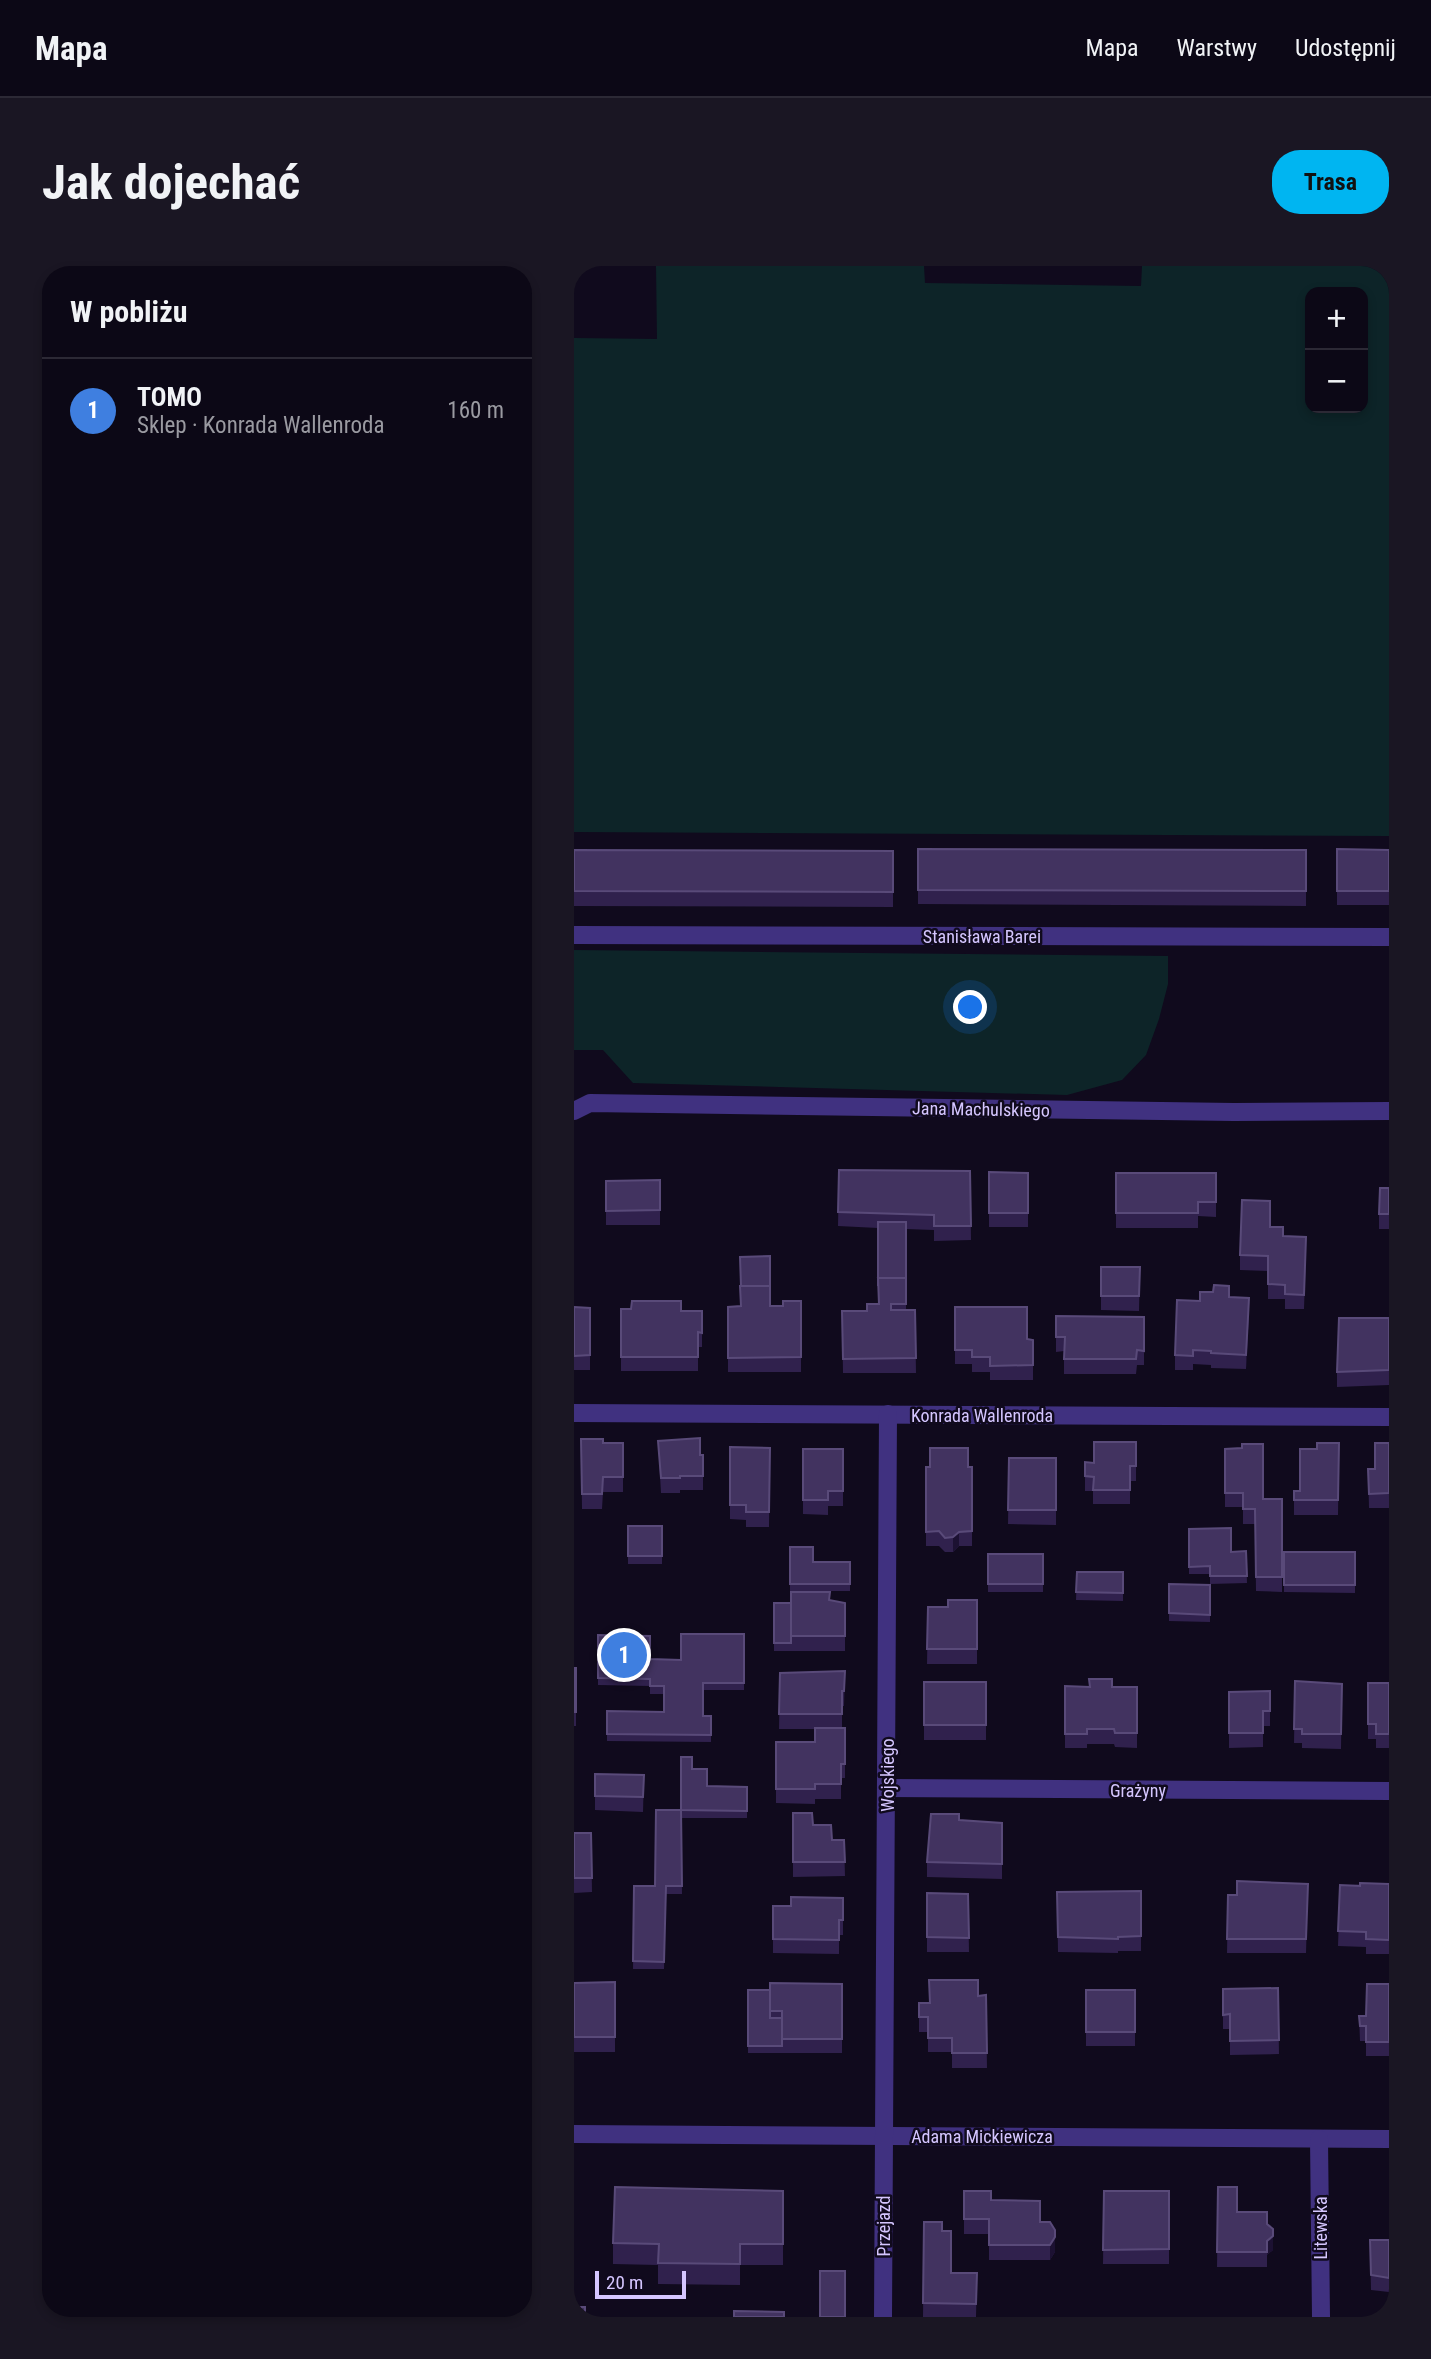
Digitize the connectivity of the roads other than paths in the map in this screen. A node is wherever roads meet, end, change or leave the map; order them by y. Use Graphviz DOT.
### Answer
graph roads {
  1 [pos="574,935"];
  2 [pos="1389,937"];
  3 [pos="574,1111"];
  4 [pos="1389,1111"];
  5 [pos="574,1413"];
  6 [pos="888,1414"];
  7 [pos="1389,1417"];
  8 [pos="887,1788"];
  9 [pos="1389,1791"];
  10 [pos="574,2134"];
  11 [pos="884,2136"];
  12 [pos="1319,2139"];
  13 [pos="1389,2139"];
  14 [pos="883,2317"];
  15 [pos="1321,2317"];
  1 -- 2 [label="street, Stanisława Barei"];
  3 -- 4 [label="street, Jana Machulskiego"];
  5 -- 6 [label="street, Konrada Wallenroda"];
  6 -- 7 [label="street, Konrada Wallenroda"];
  6 -- 8 [label="street, Wojskiego"];
  8 -- 9 [label="street, Grażyny"];
  8 -- 11 [label="street, Wojskiego"];
  10 -- 11 [label="street, Adama Mickiewicza"];
  11 -- 12 [label="street, Adama Mickiewicza"];
  11 -- 14 [label="street, Przejazd"];
  12 -- 13 [label="street, Adama Mickiewicza"];
  12 -- 15 [label="street, Litewska"];
}
